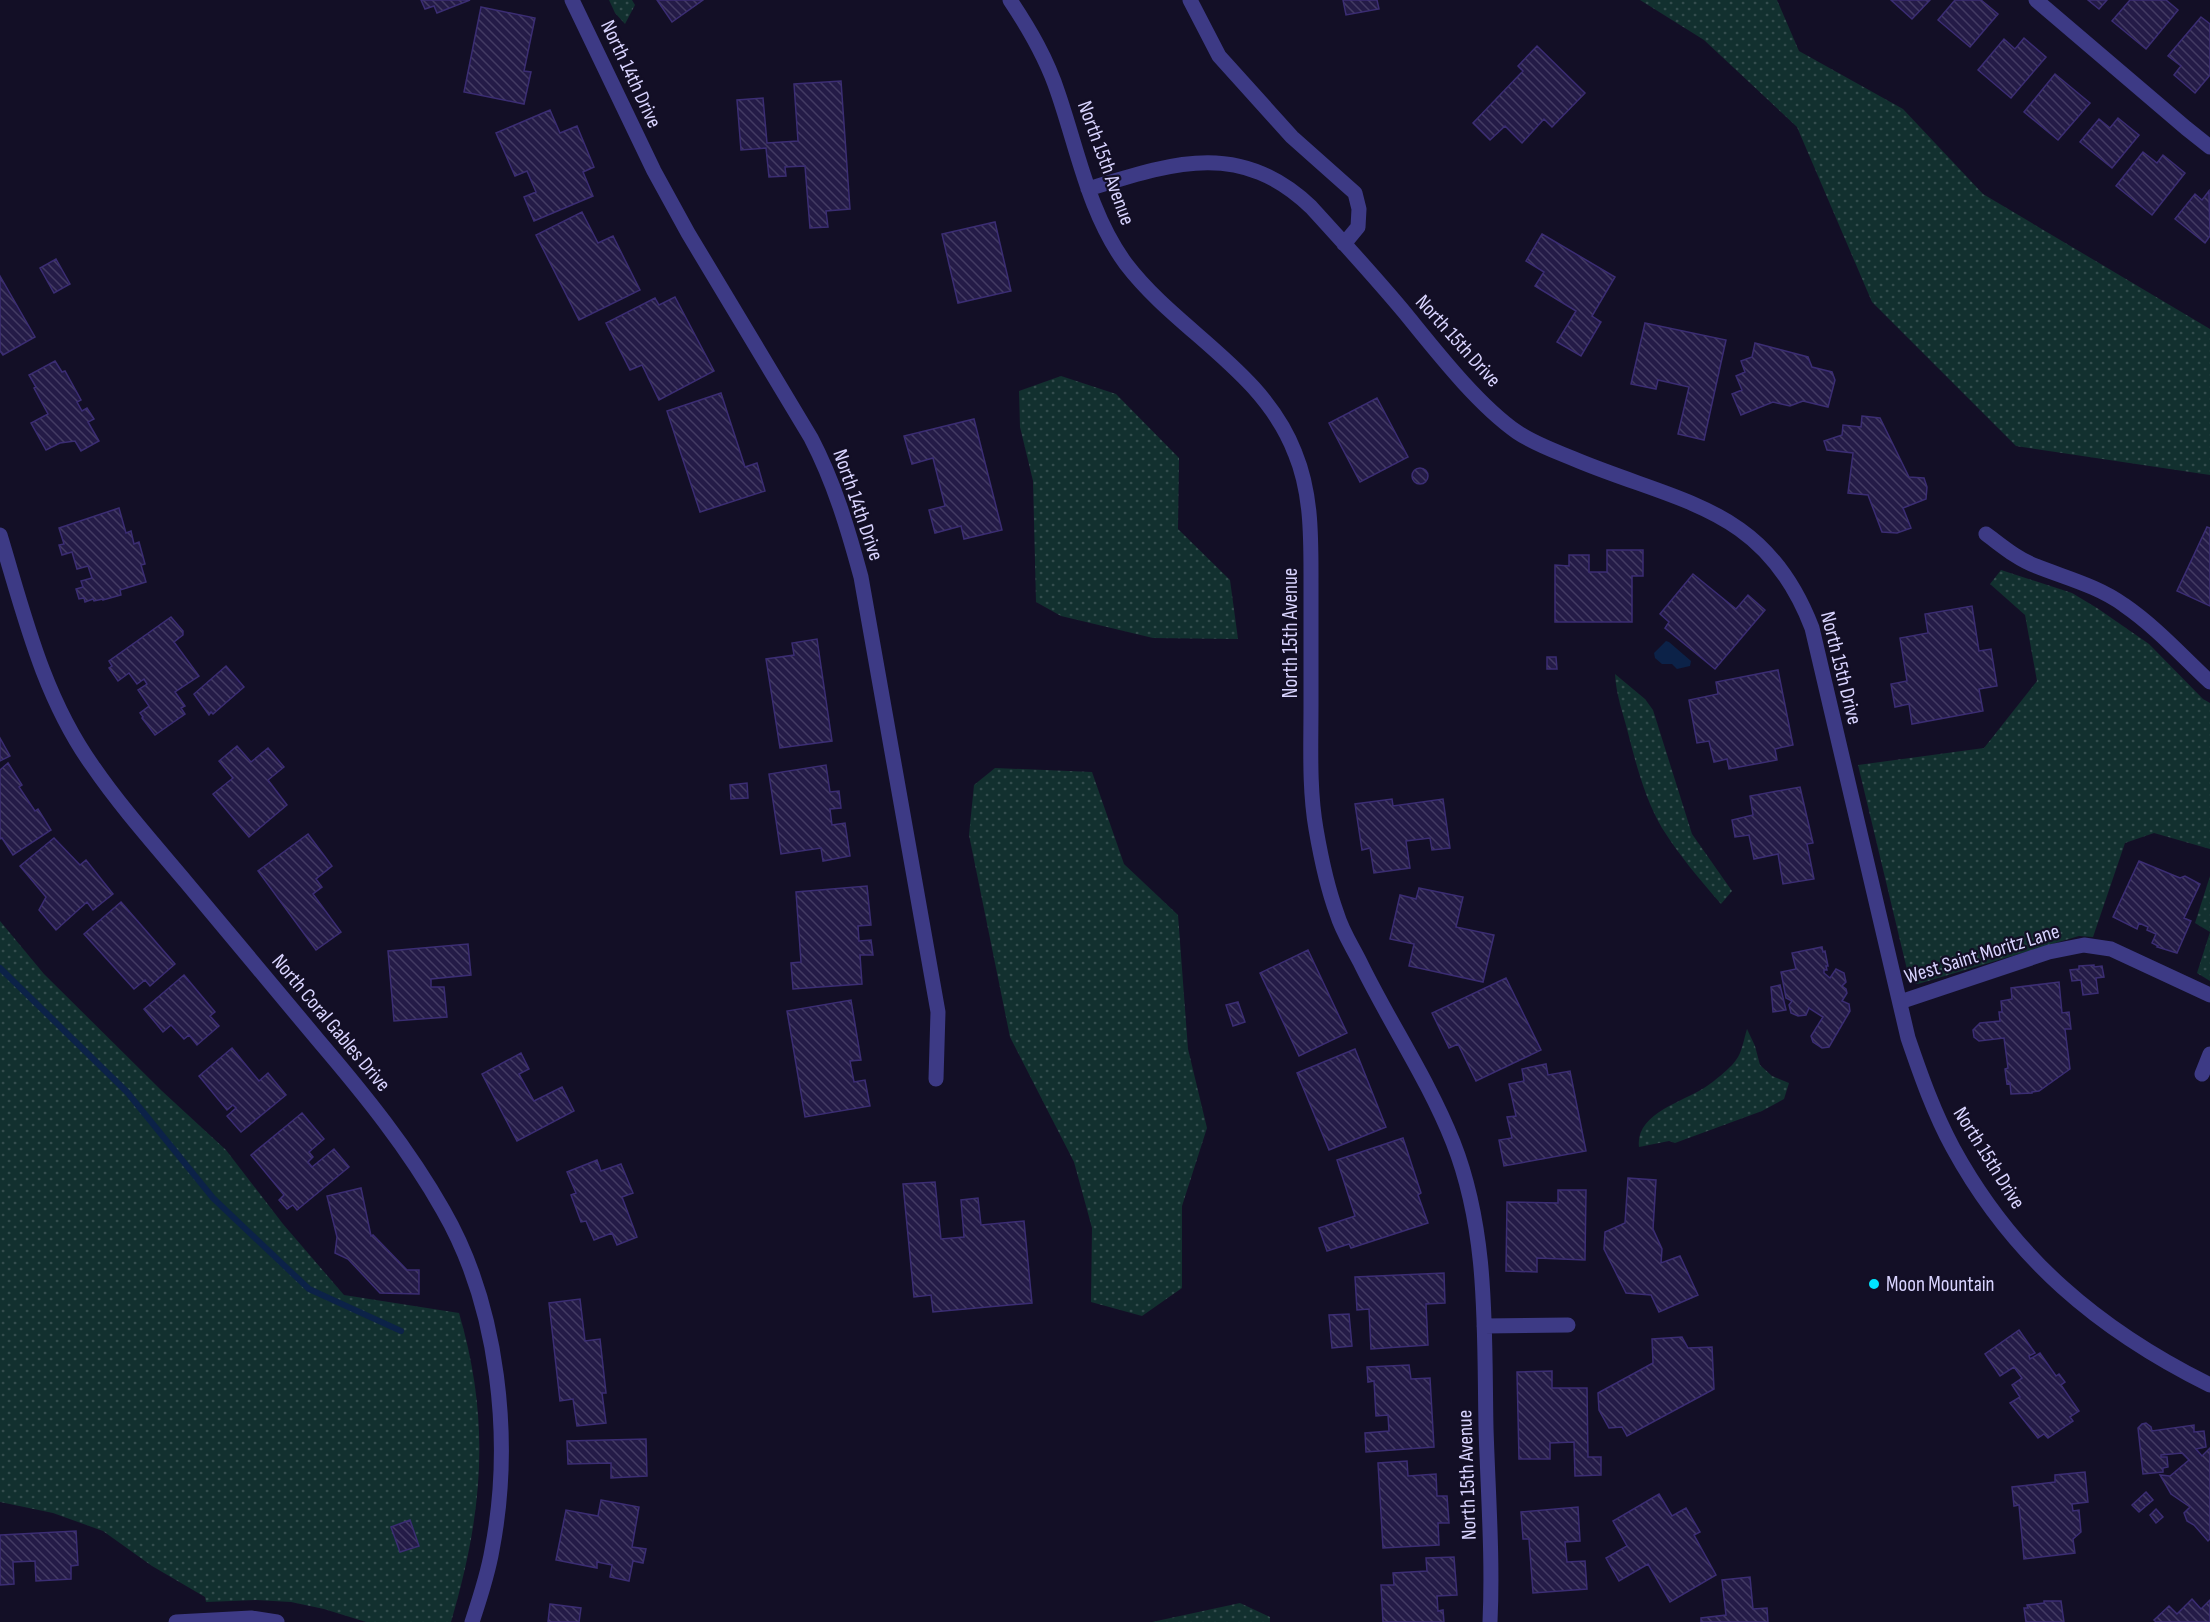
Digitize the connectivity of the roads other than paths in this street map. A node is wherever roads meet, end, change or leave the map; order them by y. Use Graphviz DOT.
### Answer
graph roads {
  1 [pos="572,0"];
  2 [pos="1010,0"];
  3 [pos="1190,0"];
  4 [pos="2037,0"];
  5 [pos="2210,147"];
  6 [pos="1088,189"];
  7 [pos="1344,244"];
  8 [pos="1986,534"];
  9 [pos="0,535"];
  10 [pos="2210,682"];
  11 [pos="2210,994"];
  12 [pos="1900,1002"];
  13 [pos="2210,1054"];
  14 [pos="2202,1074"];
  15 [pos="936,1079"];
  16 [pos="1484,1326"];
  17 [pos="1568,1326"];
  18 [pos="2210,1385"];
  19 [pos="176,1622"];
  20 [pos="277,1622"];
  21 [pos="472,1622"];
  22 [pos="1490,1622"];
  1 -- 15 [label="street, North 14th Drive"];
  2 -- 6 [label="street, North 15th Avenue"];
  3 -- 7 [label="street"];
  4 -- 5 [label="street"];
  6 -- 7 [label="street, North 15th Drive"];
  6 -- 16 [label="street, North 15th Avenue"];
  7 -- 12 [label="street, North 15th Drive"];
  8 -- 10 [label="street"];
  9 -- 21 [label="street, North Coral Gables Drive"];
  11 -- 12 [label="street, West Saint Moritz Lane"];
  12 -- 18 [label="street, North 15th Drive"];
  13 -- 14 [label="street"];
  16 -- 17 [label="street"];
  16 -- 22 [label="street, North 15th Avenue"];
  19 -- 20 [label="street"];
}
